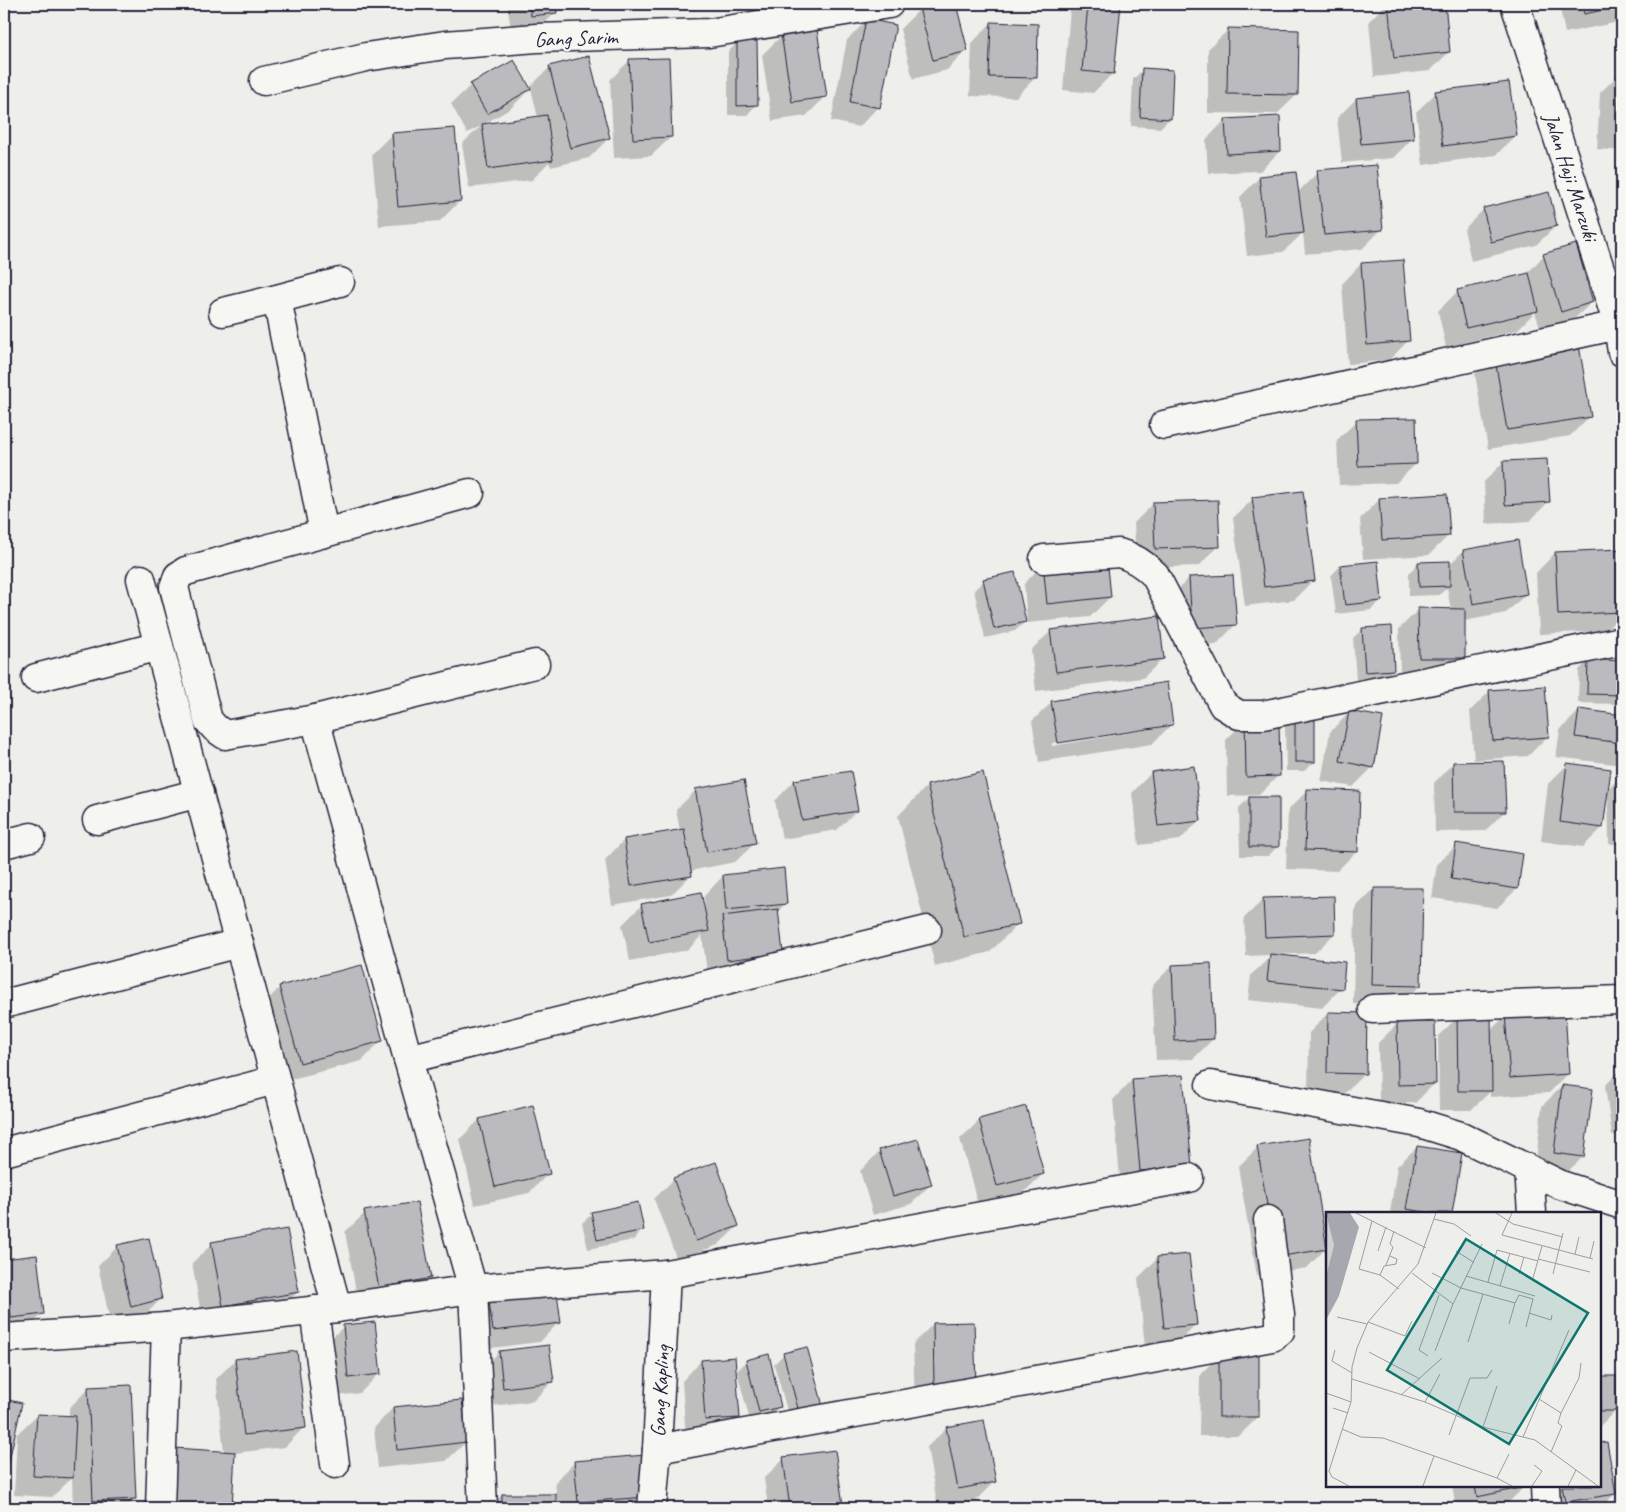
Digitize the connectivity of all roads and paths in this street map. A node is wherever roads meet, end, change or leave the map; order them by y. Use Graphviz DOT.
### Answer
graph roads {
  1 [pos="889,4"];
  2 [pos="1515,4"];
  3 [pos="264,81"];
  4 [pos="340,282"];
  5 [pos="277,299"];
  6 [pos="223,312"];
  7 [pos="1618,325"];
  8 [pos="1622,352"];
  9 [pos="1164,425"];
  10 [pos="470,493"];
  11 [pos="324,533"];
  12 [pos="1044,559"];
  13 [pos="141,579"];
  14 [pos="1622,641"];
  15 [pos="159,646"];
  16 [pos="536,664"];
  17 [pos="36,678"];
  18 [pos="316,719"];
  19 [pos="199,793"];
  20 [pos="97,820"];
  21 [pos="31,837"];
  22 [pos="4,844"];
  23 [pos="927,930"];
  24 [pos="239,943"];
  25 [pos="1622,1000"];
  26 [pos="4,1004"];
  27 [pos="1373,1009"];
  28 [pos="408,1059"];
  29 [pos="276,1080"];
  30 [pos="1210,1085"];
  31 [pos="4,1152"];
  32 [pos="1529,1169"];
  33 [pos="1189,1178"];
  34 [pos="1622,1205"];
  35 [pos="1532,1212"];
  36 [pos="1268,1220"];
  37 [pos="666,1274"];
  38 [pos="474,1289"];
  39 [pos="326,1309"];
  40 [pos="166,1327"];
  41 [pos="4,1338"];
  42 [pos="658,1448"];
  43 [pos="335,1464"];
  44 [pos="1545,1487"];
  45 [pos="160,1508"];
  46 [pos="483,1508"];
  47 [pos="652,1508"];
  48 [pos="1546,1508"];
  1 -- 3 [label="street, Gang Sarim"];
  2 -- 7 [label="street, Jalan Haji Marzuki"];
  4 -- 5 [label="street"];
  5 -- 6 [label="street"];
  5 -- 11 [label="street"];
  7 -- 8 [label="street, Jalan Haji Marzuki"];
  7 -- 9 [label="street"];
  10 -- 11 [label="street"];
  11 -- 18 [label="street"];
  12 -- 14 [label="street"];
  13 -- 15 [label="street"];
  15 -- 17 [label="street"];
  15 -- 19 [label="street"];
  16 -- 18 [label="street"];
  18 -- 28 [label="street"];
  19 -- 20 [label="street"];
  19 -- 24 [label="street"];
  21 -- 22 [label="street"];
  23 -- 28 [label="street"];
  24 -- 26 [label="street"];
  24 -- 29 [label="street"];
  25 -- 27 [label="street"];
  28 -- 38 [label="street"];
  29 -- 31 [label="street"];
  29 -- 39 [label="street"];
  30 -- 32 [label="street"];
  32 -- 34 [label="street"];
  32 -- 35 [label="street"];
  33 -- 37 [label="street"];
  36 -- 42 [label="street"];
  37 -- 38 [label="street"];
  37 -- 42 [label="street, Gang Kapling"];
  38 -- 39 [label="street"];
  38 -- 46 [label="street"];
  39 -- 40 [label="street"];
  39 -- 43 [label="street"];
  40 -- 41 [label="street"];
  40 -- 45 [label="street"];
  42 -- 47 [label="street, Gang Kapling"];
  44 -- 48 [label="street"];
}
